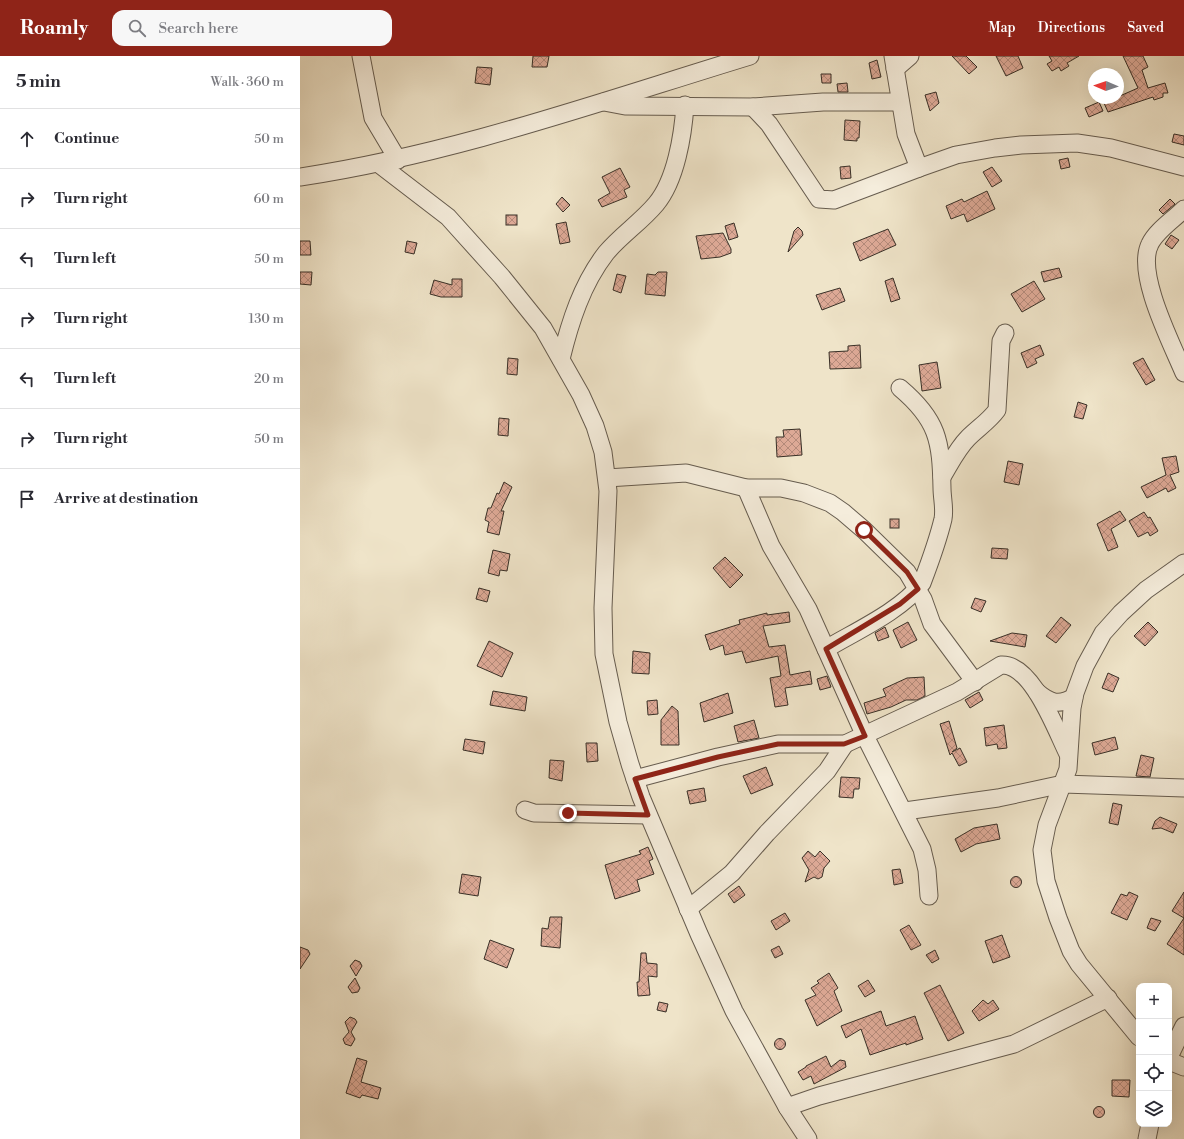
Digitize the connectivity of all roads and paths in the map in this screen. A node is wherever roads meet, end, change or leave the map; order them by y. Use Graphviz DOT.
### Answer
graph roads {
  1 [pos="361,56"];
  2 [pos="750,56"];
  3 [pos="910,56"];
  4 [pos="894,62"];
  5 [pos="602,101"];
  6 [pos="900,102"];
  7 [pos="685,105"];
  8 [pos="754,107"];
  9 [pos="398,160"];
  10 [pos="380,164"];
  11 [pos="1184,167"];
  12 [pos="919,168"];
  13 [pos="300,177"];
  14 [pos="1184,209"];
  15 [pos="1005,333"];
  16 [pos="561,359"];
  17 [pos="1184,372"];
  18 [pos="900,388"];
  19 [pos="942,477"];
  20 [pos="607,478"];
  21 [pos="746,488"];
  22 [pos="1184,563"];
  23 [pos="918,589"];
  24 [pos="826,649"];
  25 [pos="975,682"];
  26 [pos="1034,689"];
  27 [pos="1074,697"];
  28 [pos="865,736"];
  29 [pos="844,744"];
  30 [pos="1070,758"];
  31 [pos="635,779"];
  32 [pos="1063,784"];
  33 [pos="1184,788"];
  34 [pos="525,810"];
  35 [pos="905,811"];
  36 [pos="648,815"];
  37 [pos="929,896"];
  38 [pos="688,909"];
  39 [pos="1108,998"];
  40 [pos="1184,1026"];
  41 [pos="1136,1033"];
  42 [pos="1170,1055"];
  43 [pos="1172,1062"];
  44 [pos="1184,1067"];
  45 [pos="787,1107"];
  46 [pos="1149,1127"];
  47 [pos="808,1139"];
  48 [pos="1147,1139"];
  1 -- 9 [label="street"];
  2 -- 5 [label="street"];
  3 -- 4 [label="street"];
  4 -- 6 [label="street"];
  5 -- 7 [label="street"];
  5 -- 9 [label="street"];
  6 -- 8 [label="street"];
  6 -- 12 [label="street"];
  7 -- 8 [label="street"];
  7 -- 16 [label="street"];
  8 -- 12 [label="street"];
  9 -- 10 [label="street"];
  10 -- 13 [label="street"];
  10 -- 16 [label="street"];
  11 -- 12 [label="street"];
  14 -- 17 [label="street"];
  15 -- 19 [label="street"];
  16 -- 20 [label="street"];
  18 -- 19 [label="street"];
  19 -- 23 [label="street"];
  20 -- 21 [label="street"];
  20 -- 31 [label="street"];
  21 -- 23 [label="street"];
  21 -- 24 [label="street"];
  22 -- 27 [label="street"];
  23 -- 24 [label="street"];
  23 -- 25 [label="street"];
  24 -- 28 [label="street"];
  25 -- 26 [label="street"];
  25 -- 28 [label="street"];
  26 -- 27 [label="street"];
  26 -- 30 [label="street"];
  27 -- 30 [label="street"];
  28 -- 29 [label="street"];
  28 -- 35 [label="street"];
  29 -- 31 [label="street"];
  29 -- 38 [label="street"];
  30 -- 32 [label="street"];
  31 -- 36 [label="street"];
  32 -- 33 [label="street"];
  32 -- 35 [label="street"];
  32 -- 39 [label="street"];
  34 -- 36 [label="street"];
  35 -- 37 [label="street"];
  36 -- 38 [label="street"];
  38 -- 45 [label="street"];
  39 -- 41 [label="street"];
  39 -- 45 [label="street"];
  40 -- 42 [label="street"];
  43 -- 44 [label="street"];
  45 -- 47 [label="street"];
  46 -- 48 [label="street"];
}
